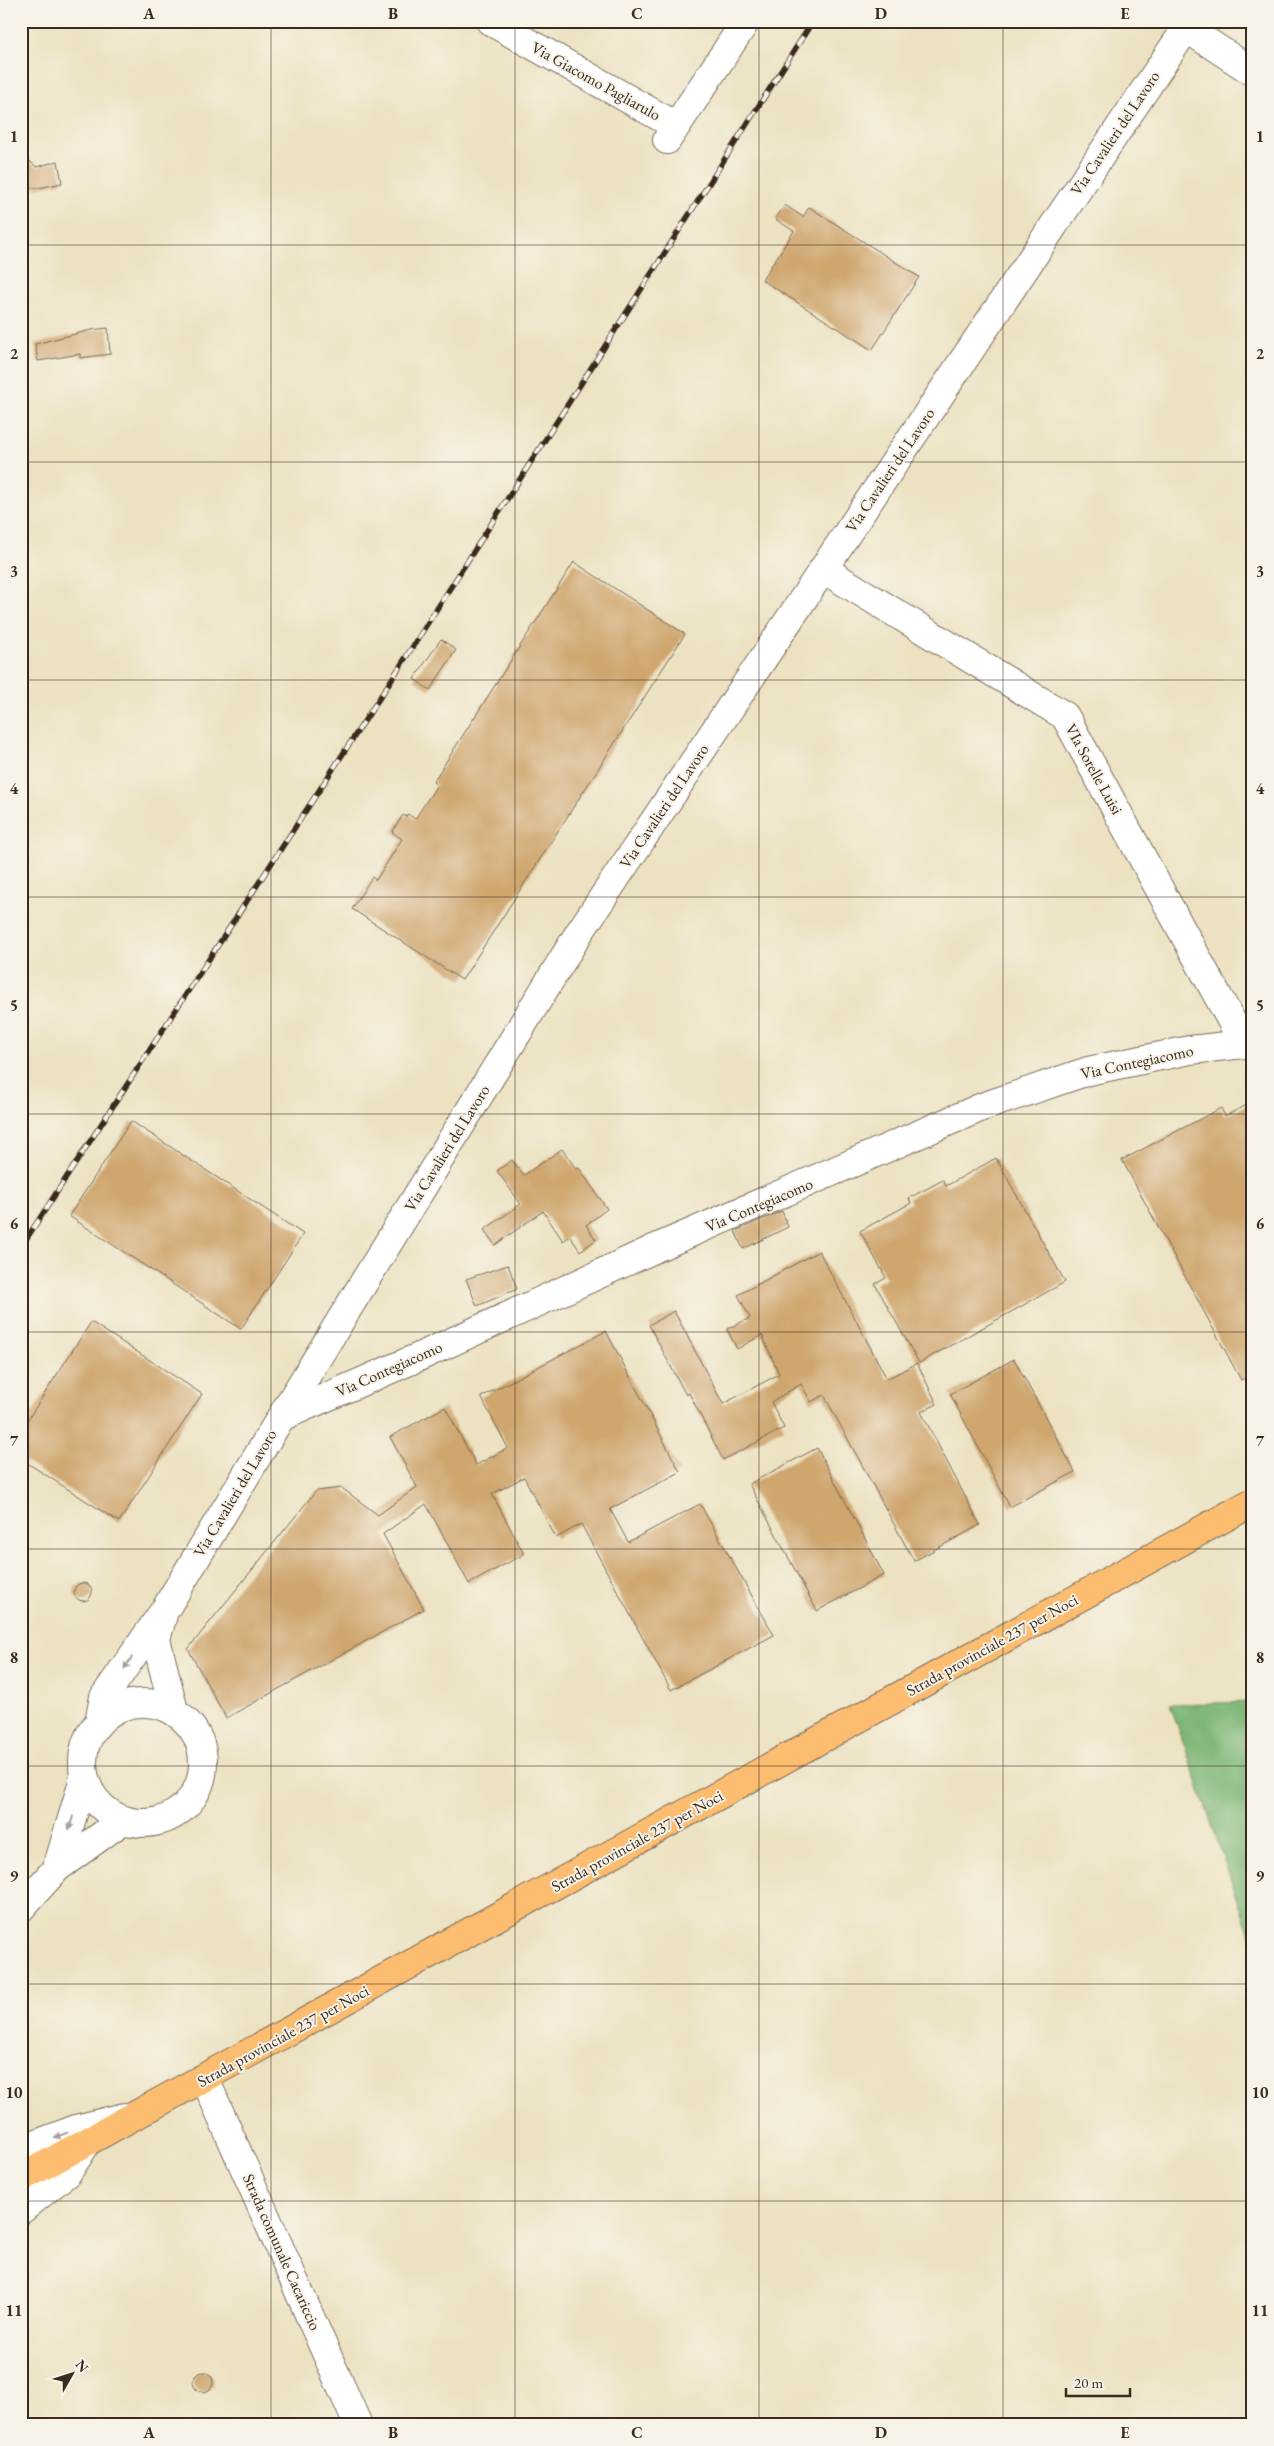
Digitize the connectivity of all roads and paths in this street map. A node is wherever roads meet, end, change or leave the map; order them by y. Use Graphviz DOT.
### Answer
graph roads {
  1 [pos="490,21"];
  2 [pos="746,21"];
  3 [pos="1188,25"];
  4 [pos="1253,72"];
  5 [pos="823,569"];
  6 [pos="1249,1043"];
  7 [pos="281,1417"];
  8 [pos="1253,1502"];
  9 [pos="166,1608"];
  10 [pos="174,1711"];
  11 [pos="99,1722"];
  12 [pos="84,1778"];
  13 [pos="124,1820"];
  14 [pos="57,1868"];
  15 [pos="21,1908"];
  16 [pos="206,2079"];
  17 [pos="142,2113"];
  18 [pos="86,2144"];
  19 [pos="21,2150"];
  20 [pos="21,2178"];
  21 [pos="21,2210"];
  22 [pos="358,2425"];
  1 -- 2 [label="street, Via Giacomo Pagliarulo"];
  3 -- 4 [label="street"];
  3 -- 5 [label="street, Via Cavalieri del Lavoro"];
  5 -- 6 [label="street, VIa Sorelle Luisi"];
  5 -- 7 [label="street, Via Cavalieri del Lavoro"];
  6 -- 7 [label="street, Via Contegiacomo"];
  7 -- 9 [label="street, Via Cavalieri del Lavoro"];
  8 -- 16 [label="main road, Strada provinciale 237 per Noci"];
  9 -- 10 [label="street, Via Cavalieri del Lavoro"];
  9 -- 11 [label="street, Via Cavalieri del Lavoro, one-way"];
  10 -- 11 [label="street, Via Cavalieri del Lavoro"];
  10 -- 13 [label="street, Via Cavalieri del Lavoro"];
  11 -- 12 [label="street, Via Cavalieri del Lavoro"];
  12 -- 13 [label="street, Via Cavalieri del Lavoro"];
  12 -- 14 [label="street, one-way"];
  13 -- 14 [label="street"];
  14 -- 15 [label="street"];
  16 -- 17 [label="main road, Strada provinciale 237 per Noci"];
  16 -- 22 [label="street, Strada comunale Cacariccio"];
  17 -- 18 [label="main road, Strada provinciale 237 per Noci"];
  17 -- 19 [label="street, one-way"];
  18 -- 20 [label="main road, Strada provinciale 237 per Noci"];
  18 -- 21 [label="street"];
}
